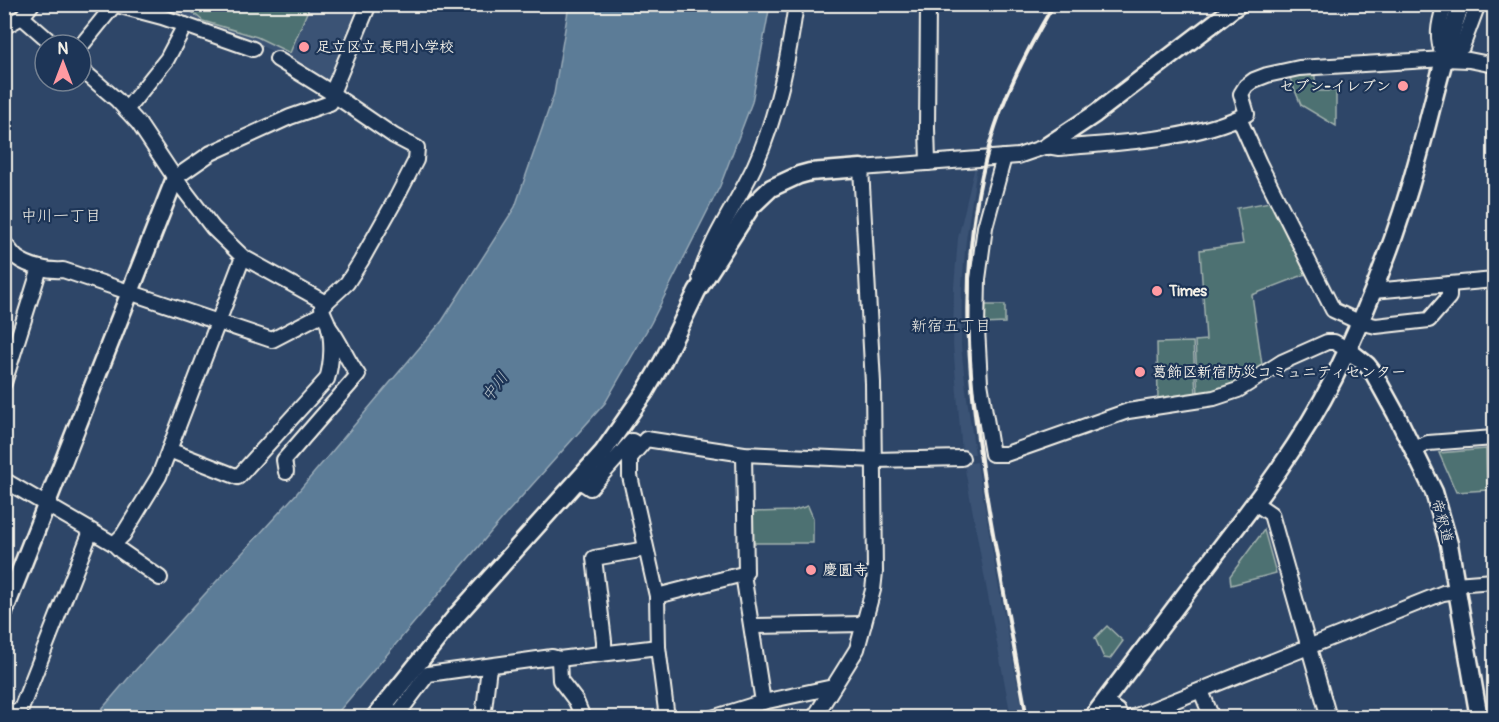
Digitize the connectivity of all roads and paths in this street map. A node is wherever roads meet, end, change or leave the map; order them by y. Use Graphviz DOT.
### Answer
graph roads {
  1 [pos="32,4"];
  2 [pos="369,4"];
  3 [pos="796,4"];
  4 [pos="928,4"];
  5 [pos="1239,4"];
  6 [pos="1446,4"];
  7 [pos="1461,4"];
  8 [pos="1478,4"];
  9 [pos="114,5"];
  10 [pos="22,17"];
  11 [pos="185,25"];
  12 [pos="4,27"];
  13 [pos="40,33"];
  14 [pos="91,33"];
  15 [pos="253,49"];
  16 [pos="277,59"];
  17 [pos="1444,59"];
  18 [pos="1494,65"];
  19 [pos="93,80"];
  20 [pos="333,94"];
  21 [pos="126,110"];
  22 [pos="1239,118"];
  23 [pos="1047,146"];
  24 [pos="1004,157"];
  25 [pos="928,163"];
  26 [pos="861,168"];
  27 [pos="175,178"];
  28 [pos="4,243"];
  29 [pos="243,257"];
  30 [pos="40,268"];
  31 [pos="1494,280"];
  32 [pos="1449,284"];
  33 [pos="696,291"];
  34 [pos="1373,291"];
  35 [pos="130,294"];
  36 [pos="326,315"];
  37 [pos="218,322"];
  38 [pos="1359,322"];
  39 [pos="1347,349"];
  40 [pos="4,383"];
  41 [pos="1494,438"];
  42 [pos="640,446"];
  43 [pos="1414,449"];
  44 [pos="169,450"];
  45 [pos="744,454"];
  46 [pos="962,458"];
  47 [pos="875,460"];
  48 [pos="286,472"];
  49 [pos="4,480"];
  50 [pos="578,480"];
  51 [pos="1255,503"];
  52 [pos="46,505"];
  53 [pos="91,531"];
  54 [pos="114,544"];
  55 [pos="646,549"];
  56 [pos="743,574"];
  57 [pos="159,578"];
  58 [pos="1494,581"];
  59 [pos="1455,588"];
  60 [pos="657,596"];
  61 [pos="4,612"];
  62 [pos="864,624"];
  63 [pos="752,626"];
  64 [pos="658,647"];
  65 [pos="1309,647"];
  66 [pos="604,653"];
  67 [pos="559,659"];
  68 [pos="489,667"];
  69 [pos="833,687"];
  70 [pos="1201,691"];
  71 [pos="763,702"];
  72 [pos="1104,702"];
  73 [pos="4,709"];
  74 [pos="379,712"];
  75 [pos="483,717"];
  76 [pos="583,717"];
  77 [pos="667,717"];
  78 [pos="712,717"];
  79 [pos="814,717"];
  80 [pos="1092,717"];
  81 [pos="1120,717"];
  82 [pos="1131,717"];
  83 [pos="1212,717"];
  84 [pos="1329,717"];
  85 [pos="1479,717"];
  1 -- 10 [label="street"];
  2 -- 20 [label="street"];
  3 -- 33 [label="street"];
  4 -- 25 [label="street"];
  5 -- 23 [label="street"];
  6 -- 17 [label="street"];
  7 -- 17 [label="street"];
  8 -- 17 [label="street"];
  9 -- 11 [label="street"];
  9 -- 14 [label="street"];
  10 -- 12 [label="street"];
  10 -- 13 [label="street"];
  11 -- 15 [label="street"];
  11 -- 21 [label="street"];
  16 -- 20 [label="street"];
  17 -- 18 [label="street"];
  17 -- 22 [label="street"];
  17 -- 34 [label="street"];
  19 -- 21 [label="street"];
  20 -- 27 [label="street"];
  20 -- 36 [label="street"];
  21 -- 27 [label="street"];
  22 -- 23 [label="street"];
  22 -- 38 [label="street"];
  23 -- 24 [label="street"];
  24 -- 25 [label="street"];
  24 -- 39 [label="street"];
  25 -- 26 [label="street"];
  26 -- 33 [label="street"];
  26 -- 47 [label="street"];
  27 -- 29 [label="street"];
  27 -- 35 [label="street"];
  28 -- 30 [label="street"];
  29 -- 36 [label="street"];
  29 -- 37 [label="street"];
  30 -- 35 [label="street"];
  30 -- 40 [label="street"];
  31 -- 32 [label="street"];
  32 -- 34 [label="street"];
  32 -- 38 [label="street"];
  33 -- 50 [label="street"];
  34 -- 38 [label="street"];
  35 -- 37 [label="street"];
  35 -- 52 [label="street"];
  36 -- 37 [label="street"];
  36 -- 44 [label="street"];
  36 -- 48 [label="street"];
  37 -- 44 [label="street"];
  38 -- 39 [label="street"];
  39 -- 43 [label="street, 帝釈道"];
  39 -- 51 [label="street"];
  41 -- 43 [label="street"];
  42 -- 45 [label="street"];
  42 -- 50 [label="street"];
  42 -- 55 [label="street"];
  43 -- 59 [label="street, 帝釈道"];
  44 -- 54 [label="street"];
  45 -- 47 [label="street"];
  45 -- 56 [label="street"];
  46 -- 47 [label="street"];
  47 -- 62 [label="street"];
  49 -- 52 [label="street"];
  50 -- 74 [label="street"];
  51 -- 65 [label="street"];
  51 -- 72 [label="street"];
  52 -- 53 [label="street"];
  52 -- 61 [label="street"];
  53 -- 54 [label="street"];
  53 -- 73 [label="street"];
  54 -- 57 [label="street"];
  55 -- 60 [label="street"];
  55 -- 66 [label="street"];
  56 -- 60 [label="street"];
  56 -- 63 [label="street"];
  58 -- 59 [label="street"];
  59 -- 65 [label="street"];
  59 -- 85 [label="street, 帝釈道"];
  60 -- 64 [label="street"];
  62 -- 63 [label="street"];
  62 -- 69 [label="street"];
  63 -- 71 [label="street"];
  64 -- 66 [label="street"];
  64 -- 77 [label="street"];
  65 -- 70 [label="street"];
  65 -- 84 [label="street"];
  66 -- 67 [label="street"];
  67 -- 68 [label="street"];
  67 -- 76 [label="street"];
  68 -- 74 [label="street"];
  68 -- 75 [label="street"];
  69 -- 71 [label="street"];
  69 -- 79 [label="street"];
  70 -- 82 [label="street"];
  70 -- 83 [label="street"];
  71 -- 78 [label="street"];
  72 -- 80 [label="street"];
  72 -- 81 [label="street"];
}
